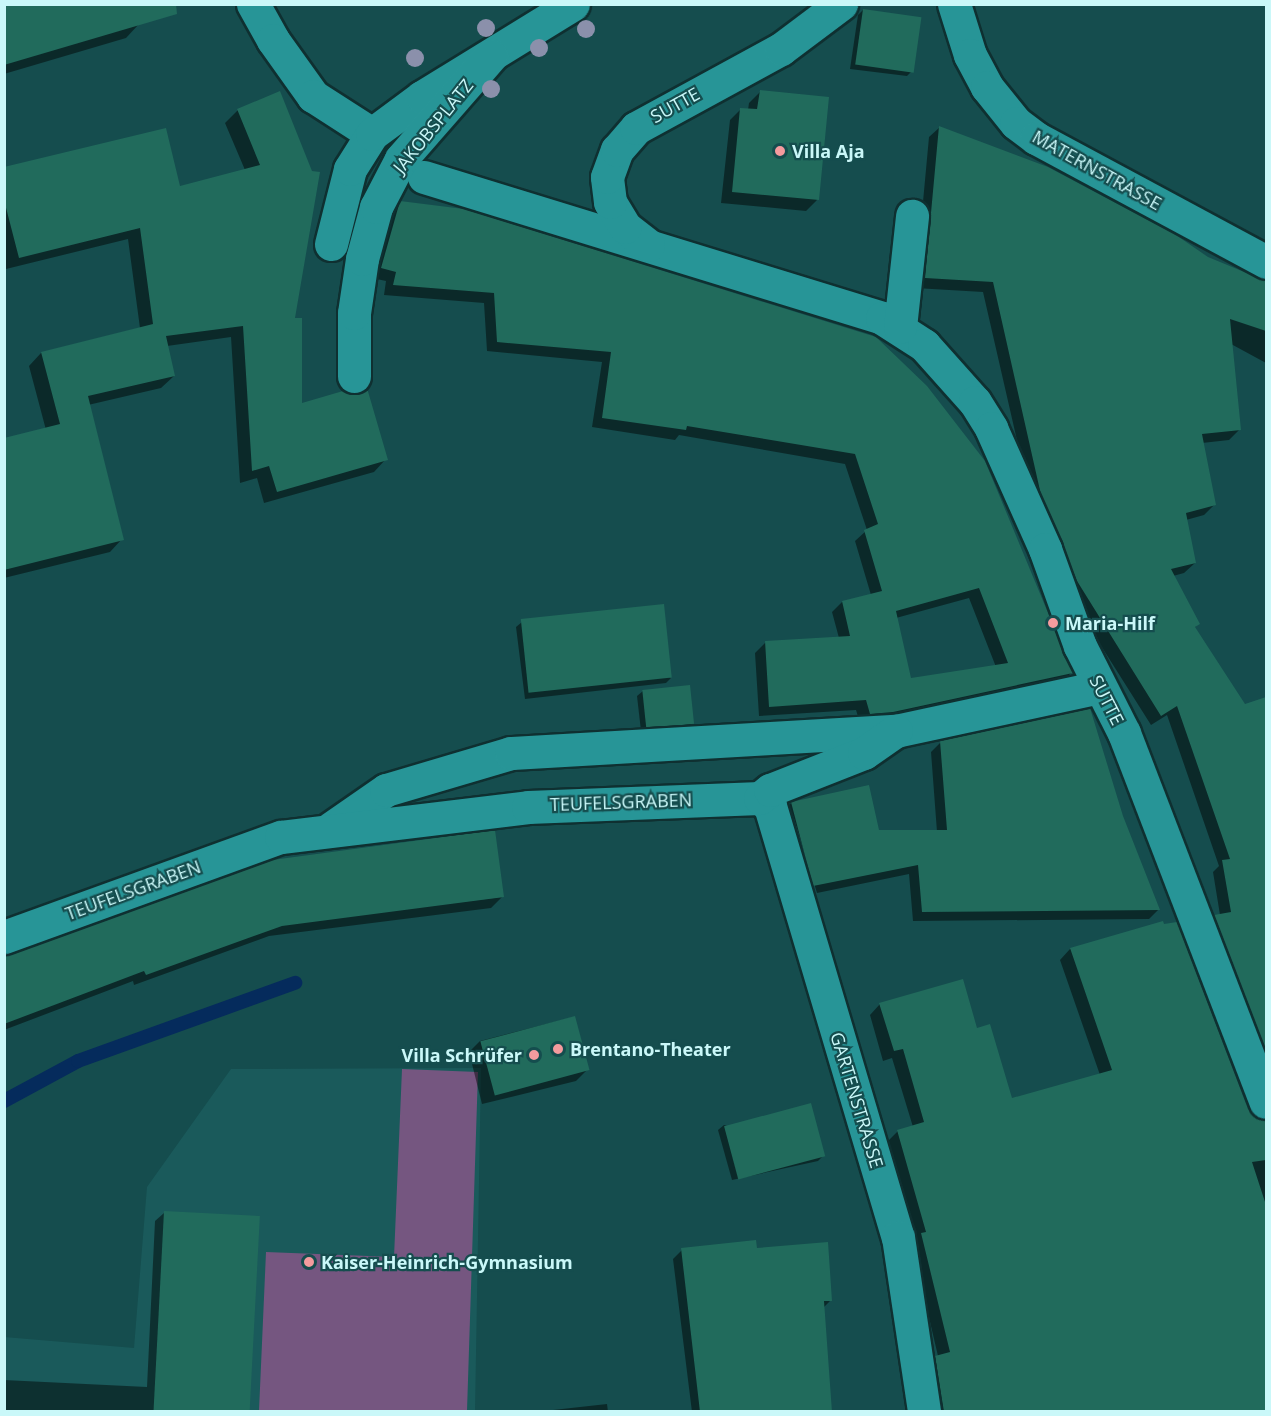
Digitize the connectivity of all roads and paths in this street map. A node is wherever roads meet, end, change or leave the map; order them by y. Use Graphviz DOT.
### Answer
graph roads {
  1 [pos="253,4"];
  2 [pos="573,4"];
  3 [pos="841,4"];
  4 [pos="954,4"];
  5 [pos="490,56"];
  6 [pos="372,134"];
  7 [pos="424,177"];
  8 [pos="912,216"];
  9 [pos="331,244"];
  10 [pos="654,249"];
  11 [pos="1266,262"];
  12 [pos="900,327"];
  13 [pos="354,376"];
  14 [pos="1099,687"];
  15 [pos="896,731"];
  16 [pos="760,798"];
  17 [pos="346,827"];
  18 [pos="4,937"];
  19 [pos="1266,1102"];
  20 [pos="924,1412"];
  1 -- 6 [label="street"];
  2 -- 5 [label="street, JAKOBSPLATZ"];
  3 -- 10 [label="street, SUTTE"];
  4 -- 11 [label="street, MATERNSTRASSE"];
  5 -- 6 [label="street, JAKOBSPLATZ"];
  5 -- 13 [label="street, JAKOBSPLATZ"];
  6 -- 9 [label="street, JAKOBSPLATZ"];
  7 -- 10 [label="street, SUTTE"];
  8 -- 12 [label="street"];
  10 -- 12 [label="street, SUTTE"];
  12 -- 14 [label="street, SUTTE"];
  14 -- 15 [label="street, TEUFELSGRABEN"];
  14 -- 19 [label="street, SUTTE"];
  15 -- 16 [label="street, TEUFELSGRABEN"];
  15 -- 17 [label="street, TEUFELSGRABEN"];
  16 -- 17 [label="street, TEUFELSGRABEN"];
  16 -- 20 [label="street, GARTENSTRASSE"];
  17 -- 18 [label="street, TEUFELSGRABEN"];
}
